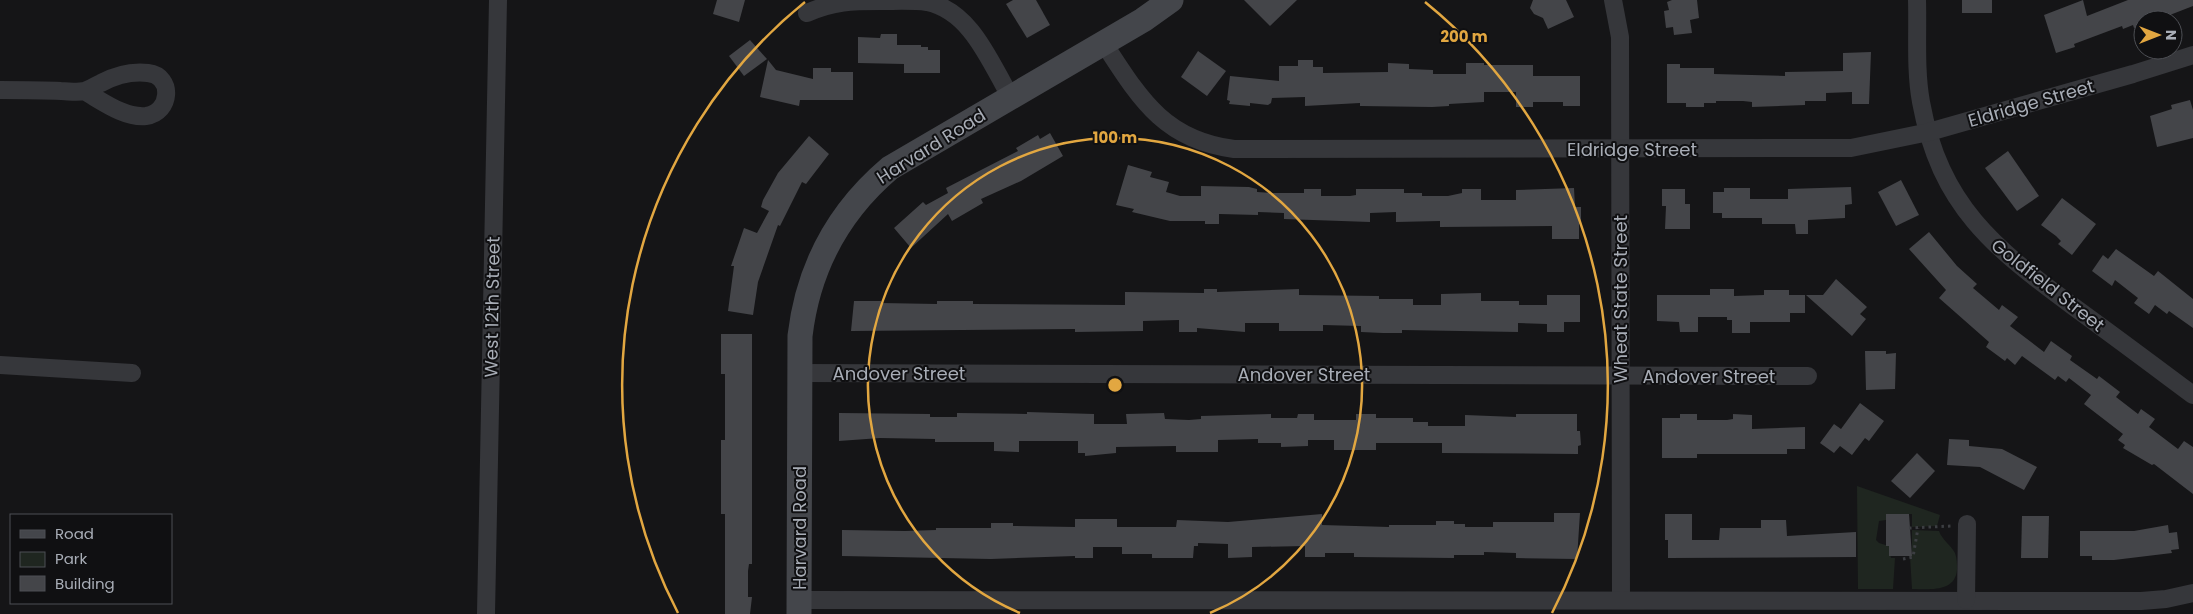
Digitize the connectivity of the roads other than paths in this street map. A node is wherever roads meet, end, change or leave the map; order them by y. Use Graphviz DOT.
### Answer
graph roads {
  1 [pos="498,0"];
  2 [pos="1171,0"];
  3 [pos="1613,0"];
  4 [pos="1918,0"];
  5 [pos="807,13"];
  6 [pos="1103,42"];
  7 [pos="2193,55"];
  8 [pos="0,90"];
  9 [pos="84,91"];
  10 [pos="1010,96"];
  11 [pos="1929,132"];
  12 [pos="1620,150"];
  13 [pos="0,365"];
  14 [pos="132,373"];
  15 [pos="799,373"];
  16 [pos="1621,376"];
  17 [pos="1808,376"];
  18 [pos="2193,395"];
  19 [pos="1967,524"];
  20 [pos="2193,593"];
  21 [pos="1621,599"];
  22 [pos="1966,600"];
  23 [pos="799,607"];
  24 [pos="486,614"];
  1 -- 24 [label="street, West 12th Street"];
  2 -- 6 [label="street, Harvard Road"];
  3 -- 12 [label="street, Wheat State Street"];
  4 -- 11 [label="street, Goldfield Street"];
  5 -- 10 [label="street"];
  6 -- 10 [label="street, Harvard Road"];
  6 -- 12 [label="street, Eldridge Street"];
  7 -- 11 [label="street, Eldridge Street"];
  8 -- 9 [label="street"];
  10 -- 15 [label="street, Harvard Road"];
  11 -- 12 [label="street, Eldridge Street"];
  11 -- 18 [label="street, Goldfield Street"];
  12 -- 16 [label="street, Wheat State Street"];
  13 -- 14 [label="street"];
  15 -- 16 [label="street, Andover Street"];
  15 -- 23 [label="street, Harvard Road"];
  16 -- 17 [label="street, Andover Street"];
  16 -- 21 [label="street, Wheat State Street"];
  19 -- 22 [label="street"];
  20 -- 22 [label="street"];
  21 -- 22 [label="street"];
  21 -- 23 [label="street"];
}
